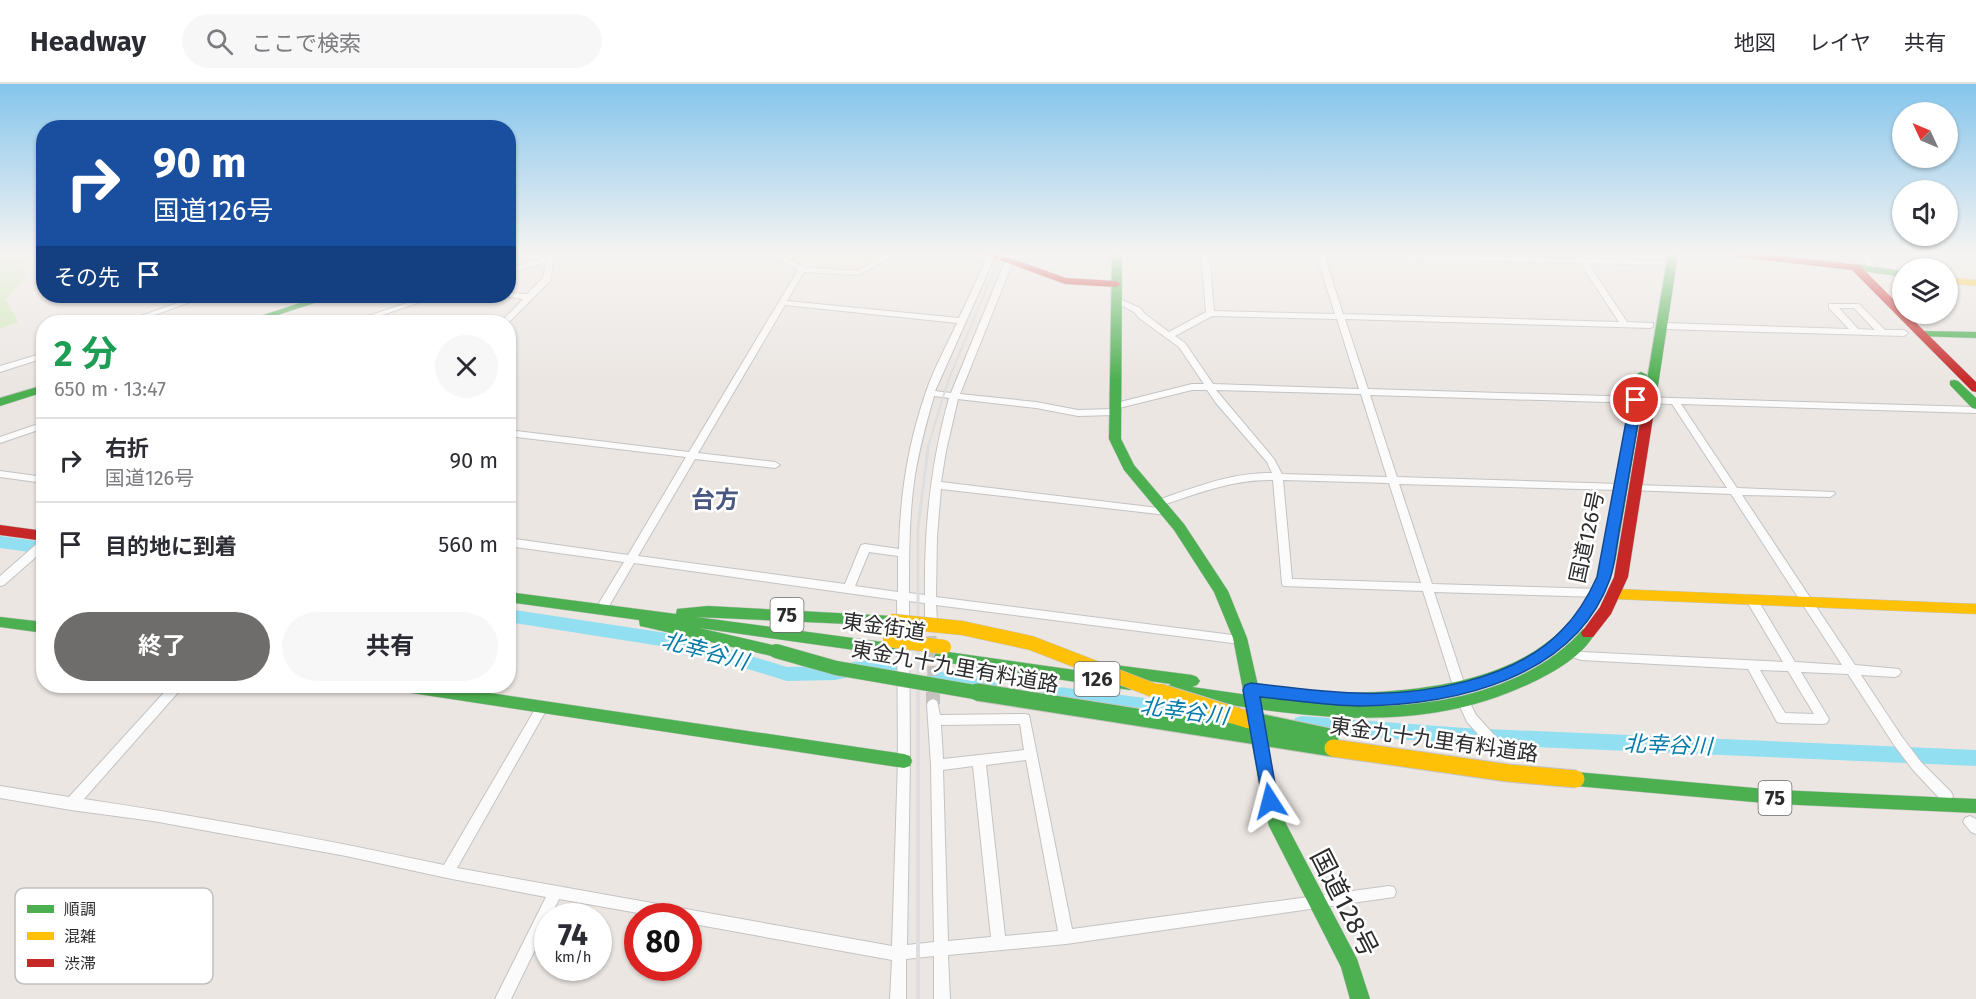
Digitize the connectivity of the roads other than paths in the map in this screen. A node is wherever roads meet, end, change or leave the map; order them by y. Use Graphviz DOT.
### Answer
graph roads {
  1 [pos="527,297"];
  2 [pos="530,297"];
  3 [pos="787,297"];
  4 [pos="973,297"];
  5 [pos="995,297"];
  6 [pos="1117,297"];
  7 [pos="1209,297"];
  8 [pos="1334,297"];
  9 [pos="1606,297"];
  10 [pos="1660,297"];
  11 [pos="1868,297"];
  12 [pos="1885,297"];
  13 [pos="1117,301"];
  14 [pos="183,303"];
  15 [pos="308,303"];
  16 [pos="413,303"];
  17 [pos="784,303"];
  18 [pos="1210,313"];
  19 [pos="148,315"];
  20 [pos="270,315"];
  21 [pos="376,315"];
  22 [pos="512,315"];
  23 [pos="1341,317"];
  24 [pos="962,321"];
  25 [pos="1625,325"];
  26 [pos="1656,326"];
  27 [pos="1856,332"];
  28 [pos="1882,332"];
  29 [pos="1904,333"];
  30 [pos="1921,333"];
  31 [pos="1170,335"];
  32 [pos="1976,335"];
  33 [pos="36,358"];
  34 [pos="0,369"];
  35 [pos="1209,387"];
  36 [pos="1976,389"];
  37 [pos="36,391"];
  38 [pos="1364,391"];
  39 [pos="930,393"];
  40 [pos="955,396"];
  41 [pos="1643,400"];
  42 [pos="1675,401"];
  43 [pos="0,402"];
  44 [pos="1976,407"];
  45 [pos="1115,409"];
  46 [pos="36,428"];
  47 [pos="516,434"];
  48 [pos="0,440"];
  49 [pos="692,455"];
  50 [pos="775,465"];
  51 [pos="0,474"];
  52 [pos="1278,476"];
  53 [pos="36,479"];
  54 [pos="1392,481"];
  55 [pos="936,485"];
  56 [pos="1620,487"];
  57 [pos="1635,488"];
  58 [pos="1735,491"];
  59 [pos="1830,495"];
  60 [pos="1163,507"];
  61 [pos="0,520"];
  62 [pos="36,525"];
  63 [pos="0,530"];
  64 [pos="36,535"];
  65 [pos="516,543"];
  66 [pos="36,551"];
  67 [pos="904,553"];
  68 [pos="630,558"];
  69 [pos="0,582"];
  70 [pos="849,587"];
  71 [pos="1426,588"];
  72 [pos="516,591"];
  73 [pos="1598,593"];
  74 [pos="1615,594"];
  75 [pos="903,595"];
  76 [pos="516,598"];
  77 [pos="930,600"];
  78 [pos="1752,600"];
  79 [pos="1808,602"];
  80 [pos="516,603"];
  81 [pos="605,603"];
  82 [pos="1976,609"];
  83 [pos="682,613"];
  84 [pos="931,620"];
  85 [pos="0,622"];
  86 [pos="36,627"];
  87 [pos="1240,640"];
  88 [pos="890,645"];
  89 [pos="1571,652"];
  90 [pos="1751,664"];
  91 [pos="1791,666"];
  92 [pos="1852,670"];
  93 [pos="1895,672"];
  94 [pos="171,693"];
  95 [pos="451,693"];
  96 [pos="1462,695"];
  97 [pos="1252,696"];
  98 [pos="933,704"];
  99 [pos="542,707"];
  100 [pos="935,720"];
  101 [pos="1503,753"];
  102 [pos="1032,754"];
  103 [pos="979,760"];
  104 [pos="904,761"];
  105 [pos="937,765"];
  106 [pos="1576,779"];
  107 [pos="0,792"];
  108 [pos="1946,796"];
  109 [pos="70,804"];
  110 [pos="1976,806"];
  111 [pos="447,872"];
  112 [pos="556,891"];
  113 [pos="1389,892"];
  114 [pos="1318,903"];
  115 [pos="1066,937"];
  116 [pos="999,944"];
  117 [pos="941,950"];
  118 [pos="899,952"];
  119 [pos="503,999"];
  120 [pos="898,999"];
  121 [pos="942,999"];
  122 [pos="1360,999"];
  1 -- 2 [label="street"];
  2 -- 22 [label="street"];
  3 -- 17 [label="street"];
  4 -- 24 [label="street"];
  5 -- 40 [label="street"];
  6 -- 13 [label="main road, 国道128号"];
  7 -- 18 [label="street"];
  8 -- 23 [label="street"];
  9 -- 25 [label="street"];
  10 -- 26 [label="main road, 国道126号 / 126"];
  11 -- 29 [label="main road"];
  12 -- 30 [label="main road"];
  13 -- 31 [label="street"];
  13 -- 45 [label="main road, 国道128号"];
  14 -- 19 [label="street"];
  15 -- 20 [label="main road"];
  16 -- 21 [label="street"];
  17 -- 24 [label="street"];
  17 -- 49 [label="street"];
  18 -- 23 [label="street"];
  18 -- 31 [label="street"];
  23 -- 25 [label="street"];
  23 -- 38 [label="street"];
  24 -- 39 [label="street"];
  25 -- 26 [label="street"];
  26 -- 27 [label="street"];
  26 -- 41 [label="main road, 国道126号 / 126"];
  27 -- 28 [label="street"];
  27 -- 28 [label="street"];
  28 -- 29 [label="street"];
  29 -- 30 [label="main road"];
  29 -- 44 [label="main road"];
  30 -- 32 [label="main road"];
  30 -- 36 [label="main road"];
  31 -- 35 [label="street"];
  33 -- 34 [label="street"];
  35 -- 38 [label="street"];
  35 -- 45 [label="street"];
  35 -- 52 [label="street"];
  37 -- 43 [label="main road"];
  38 -- 41 [label="street"];
  38 -- 54 [label="street"];
  39 -- 40 [label="street"];
  39 -- 67 [label="street"];
  40 -- 45 [label="street"];
  40 -- 55 [label="street"];
  41 -- 42 [label="street"];
  41 -- 56 [label="main road, 国道126号 / 126"];
  41 -- 57 [label="main road, 国道126号 / 126"];
  42 -- 44 [label="street"];
  42 -- 58 [label="street"];
  45 -- 60 [label="main road, 国道128号"];
  46 -- 48 [label="street"];
  47 -- 49 [label="street"];
  49 -- 50 [label="street"];
  49 -- 68 [label="street"];
  51 -- 53 [label="street"];
  52 -- 54 [label="street"];
  52 -- 60 [label="street"];
  52 -- 71 [label="street"];
  54 -- 56 [label="street"];
  54 -- 71 [label="street"];
  55 -- 60 [label="street"];
  55 -- 77 [label="street"];
  56 -- 73 [label="main road, 国道126号 / 126"];
  57 -- 58 [label="street"];
  57 -- 74 [label="main road, 国道126号 / 126"];
  58 -- 59 [label="street"];
  58 -- 79 [label="street"];
  60 -- 87 [label="main road, 国道128号"];
  61 -- 62 [label="main road"];
  63 -- 64 [label="main road"];
  65 -- 68 [label="street"];
  66 -- 69 [label="street"];
  67 -- 70 [label="street"];
  67 -- 75 [label="street"];
  68 -- 70 [label="street"];
  68 -- 81 [label="street"];
  70 -- 75 [label="street"];
  71 -- 73 [label="street"];
  71 -- 96 [label="street"];
  72 -- 81 [label="main road, 東金街道 / 126"];
  73 -- 74 [label="street"];
  73 -- 96 [label="main road, 国道126号 / 126"];
  74 -- 78 [label="main road"];
  74 -- 89 [label="main road, 国道126号 / 126"];
  75 -- 77 [label="street"];
  75 -- 104 [label="street"];
  76 -- 88 [label="main road, 東金街道 / 126"];
  77 -- 84 [label="street"];
  77 -- 87 [label="street"];
  78 -- 79 [label="main road"];
  78 -- 91 [label="street"];
  79 -- 82 [label="main road"];
  79 -- 92 [label="street"];
  80 -- 106 [label="main road, 東金九十九里有料道路 / 75, bridge"];
  81 -- 83 [label="main road, 東金街道 / 126"];
  83 -- 88 [label="main road, 東金街道 / 126"];
  83 -- 106 [label="main road, 東金九十九里有料道路 / 75, bridge"];
  85 -- 86 [label="main road"];
  87 -- 97 [label="main road, 国道128号"];
  88 -- 97 [label="main road, 東金街道 / 126, bridge"];
  89 -- 90 [label="street"];
  89 -- 96 [label="main road, 国道126号 / 126"];
  90 -- 91 [label="street"];
  90 -- 91 [label="street"];
  91 -- 92 [label="street"];
  92 -- 93 [label="street"];
  92 -- 108 [label="street"];
  94 -- 109 [label="street"];
  95 -- 99 [label="main road"];
  96 -- 97 [label="main road, 国道126号 / 126"];
  96 -- 101 [label="street"];
  97 -- 114 [label="main road, 国道128号"];
  98 -- 100 [label="street"];
  99 -- 104 [label="main road"];
  99 -- 111 [label="street"];
  100 -- 102 [label="street"];
  100 -- 105 [label="street"];
  102 -- 103 [label="street"];
  102 -- 115 [label="street"];
  103 -- 105 [label="street"];
  103 -- 116 [label="street"];
  104 -- 118 [label="street"];
  105 -- 117 [label="street"];
  106 -- 110 [label="main road, 東金九十九里有料道路 / 75"];
  107 -- 109 [label="street"];
  109 -- 111 [label="street"];
  111 -- 112 [label="street"];
  112 -- 118 [label="street"];
  112 -- 119 [label="street"];
  113 -- 114 [label="street"];
  114 -- 115 [label="street"];
  114 -- 122 [label="main road, 国道128号"];
  115 -- 116 [label="street"];
  116 -- 117 [label="street"];
  117 -- 118 [label="street"];
  117 -- 121 [label="street"];
  118 -- 120 [label="street"];
}
